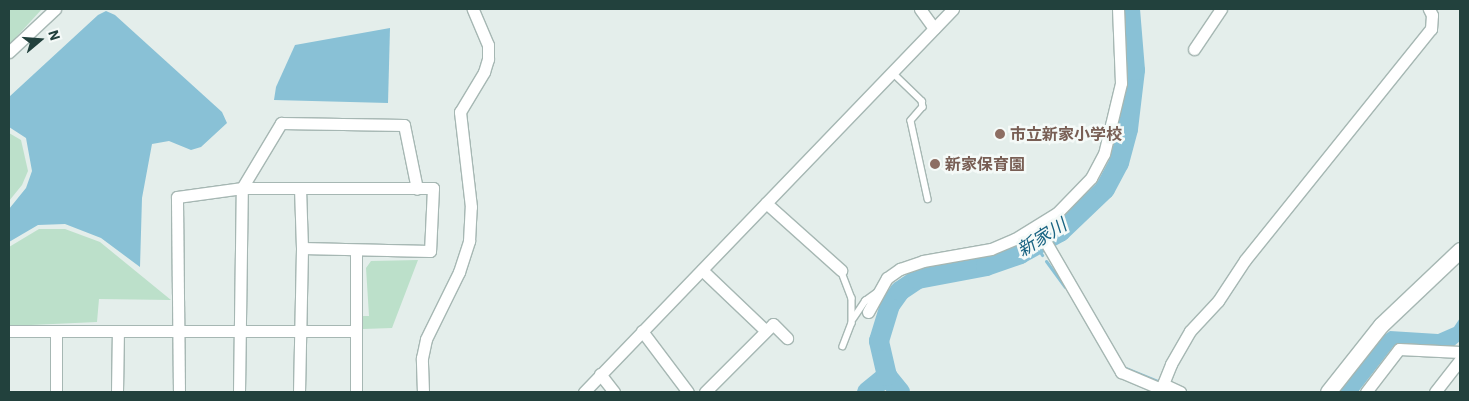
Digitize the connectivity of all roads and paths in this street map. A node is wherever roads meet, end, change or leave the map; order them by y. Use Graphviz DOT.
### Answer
graph roads {
  1 [pos="56,9"];
  2 [pos="473,9"];
  3 [pos="920,9"];
  4 [pos="953,9"];
  5 [pos="1118,9"];
  6 [pos="1221,9"];
  7 [pos="1429,9"];
  8 [pos="934,28"];
  9 [pos="1194,49"];
  10 [pos="9,52"];
  11 [pos="892,72"];
  12 [pos="242,188"];
  13 [pos="417,189"];
  14 [pos="300,190"];
  15 [pos="928,199"];
  16 [pos="766,203"];
  17 [pos="1036,227"];
  18 [pos="302,248"];
  19 [pos="1460,250"];
  20 [pos="356,251"];
  21 [pos="702,270"];
  22 [pos="840,270"];
  23 [pos="879,290"];
  24 [pos="868,312"];
  25 [pos="852,323"];
  26 [pos="9,331"];
  27 [pos="56,331"];
  28 [pos="118,331"];
  29 [pos="179,331"];
  30 [pos="240,331"];
  31 [pos="356,331"];
  32 [pos="642,331"];
  33 [pos="766,331"];
  34 [pos="300,332"];
  35 [pos="787,338"];
  36 [pos="843,346"];
  37 [pos="1460,352"];
  38 [pos="1460,360"];
  39 [pos="600,374"];
  40 [pos="1163,384"];
  41 [pos="1329,391"];
  42 [pos="56,392"];
  43 [pos="117,392"];
  44 [pos="179,392"];
  45 [pos="239,392"];
  46 [pos="299,392"];
  47 [pos="356,392"];
  48 [pos="422,392"];
  49 [pos="584,392"];
  50 [pos="614,392"];
  51 [pos="688,392"];
  52 [pos="704,392"];
  53 [pos="1180,392"];
  54 [pos="1366,392"];
  55 [pos="1436,392"];
  1 -- 10 [label="street"];
  2 -- 48 [label="street"];
  3 -- 8 [label="street"];
  4 -- 8 [label="street"];
  5 -- 17 [label="street"];
  6 -- 9 [label="street"];
  7 -- 40 [label="street"];
  8 -- 11 [label="street"];
  11 -- 15 [label="lane"];
  11 -- 16 [label="street"];
  12 -- 13 [label="street"];
  12 -- 14 [label="street"];
  12 -- 29 [label="street"];
  12 -- 30 [label="street"];
  13 -- 14 [label="street"];
  13 -- 20 [label="street"];
  14 -- 18 [label="street"];
  16 -- 21 [label="street"];
  16 -- 22 [label="street"];
  17 -- 23 [label="street"];
  17 -- 40 [label="street"];
  18 -- 20 [label="street"];
  18 -- 34 [label="street"];
  19 -- 41 [label="street"];
  20 -- 31 [label="street"];
  21 -- 32 [label="street"];
  21 -- 33 [label="street"];
  22 -- 25 [label="lane"];
  23 -- 24 [label="street"];
  23 -- 25 [label="lane"];
  25 -- 36 [label="lane"];
  26 -- 27 [label="street"];
  27 -- 28 [label="street"];
  27 -- 42 [label="street"];
  28 -- 29 [label="street"];
  28 -- 43 [label="street"];
  29 -- 30 [label="street"];
  29 -- 44 [label="street"];
  30 -- 34 [label="street"];
  30 -- 45 [label="street"];
  31 -- 34 [label="street"];
  31 -- 47 [label="street"];
  32 -- 39 [label="street"];
  32 -- 51 [label="street"];
  33 -- 35 [label="street"];
  33 -- 52 [label="street"];
  34 -- 46 [label="street"];
  37 -- 54 [label="street"];
  38 -- 55 [label="street"];
  39 -- 49 [label="street"];
  39 -- 50 [label="street"];
  40 -- 53 [label="street"];
}
